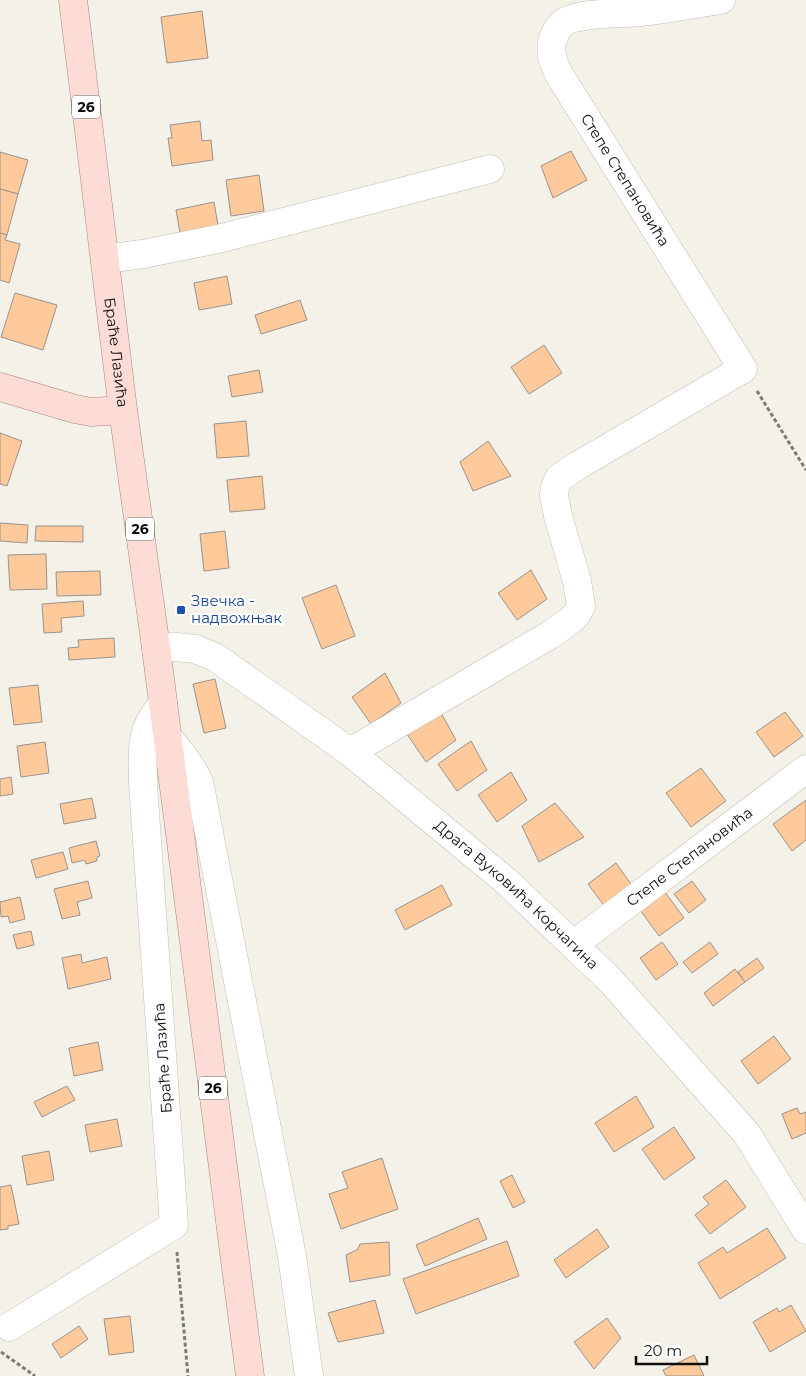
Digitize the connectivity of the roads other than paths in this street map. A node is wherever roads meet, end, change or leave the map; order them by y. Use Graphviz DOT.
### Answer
graph roads {
  1 [pos="73,0"];
  2 [pos="721,0"];
  3 [pos="490,169"];
  4 [pos="105,259"];
  5 [pos="0,387"];
  6 [pos="123,410"];
  7 [pos="156,648"];
  8 [pos="164,703"];
  9 [pos="168,738"];
  10 [pos="350,752"];
  11 [pos="806,769"];
  12 [pos="573,945"];
  13 [pos="806,1230"];
  14 [pos="9,1327"];
  15 [pos="250,1376"];
  16 [pos="309,1376"];
  1 -- 4 [label="main road, Браће Лазића / 26"];
  2 -- 10 [label="street, Степе Степановића"];
  3 -- 4 [label="street"];
  4 -- 6 [label="main road, Браће Лазића / 26"];
  5 -- 6 [label="main road"];
  6 -- 7 [label="main road, Браће Лазића / 26"];
  7 -- 8 [label="main road, Браће Лазића / 26"];
  7 -- 10 [label="street, Драга Вуковића Корчагина"];
  8 -- 9 [label="main road, Браће Лазића / 26"];
  8 -- 14 [label="street, Браће Лазића"];
  9 -- 15 [label="main road, Браће Лазића / 26"];
  9 -- 16 [label="street"];
  10 -- 12 [label="street, Драга Вуковића Корчагина"];
  11 -- 12 [label="street, Степе Степановића"];
  12 -- 13 [label="street, Драга Вуковића Корчагина"];
}
